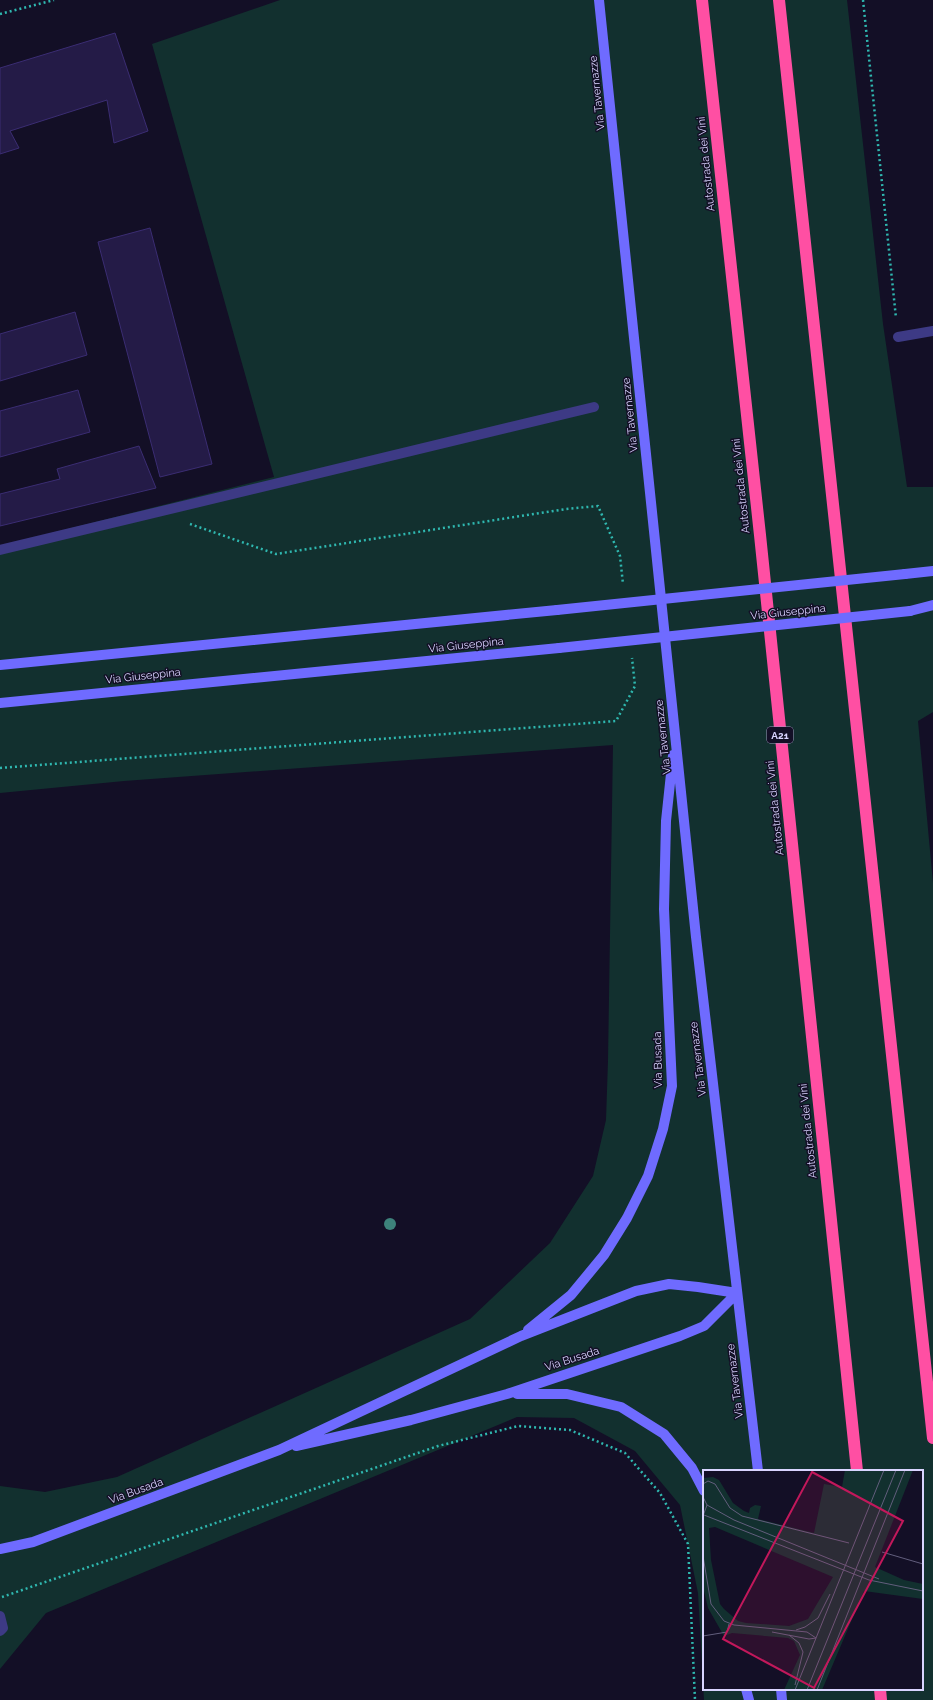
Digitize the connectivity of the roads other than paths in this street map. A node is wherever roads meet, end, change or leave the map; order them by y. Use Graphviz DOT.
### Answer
graph roads {
  1 [pos="599,0"];
  2 [pos="702,0"];
  3 [pos="779,0"];
  4 [pos="933,331"];
  5 [pos="898,337"];
  6 [pos="594,407"];
  7 [pos="0,550"];
  8 [pos="933,572"];
  9 [pos="933,605"];
  10 [pos="0,665"];
  11 [pos="0,702"];
  12 [pos="675,734"];
  13 [pos="737,1294"];
  14 [pos="521,1336"];
  15 [pos="507,1394"];
  16 [pos="933,1438"];
  17 [pos="279,1450"];
  18 [pos="758,1470"];
  19 [pos="857,1470"];
  20 [pos="703,1489"];
  21 [pos="0,1549"];
  22 [pos="0,1616"];
  23 [pos="0,1631"];
  24 [pos="746,1690"];
  25 [pos="781,1690"];
  26 [pos="880,1690"];
  27 [pos="749,1700"];
  28 [pos="782,1700"];
  29 [pos="881,1700"];
  1 -- 12 [label="main road, Via Tavernazze"];
  2 -- 19 [label="highway, Autostrada dei Vini / A21"];
  3 -- 16 [label="highway"];
  4 -- 5 [label="street"];
  6 -- 7 [label="street"];
  8 -- 10 [label="main road, bridge"];
  9 -- 11 [label="main road, Via Giuseppina, bridge"];
  12 -- 13 [label="main road, Via Tavernazze"];
  12 -- 14 [label="main road, Via Busada"];
  13 -- 14 [label="main road, Via Busada"];
  13 -- 15 [label="main road, Via Busada"];
  13 -- 18 [label="main road, Via Tavernazze"];
  14 -- 17 [label="main road, Via Busada"];
  15 -- 17 [label="main road, Via Busada"];
  15 -- 20 [label="main road, Via Busada"];
  17 -- 21 [label="main road, Via Busada"];
  22 -- 23 [label="street"];
  24 -- 27 [label="main road"];
  25 -- 28 [label="main road"];
  26 -- 29 [label="highway"];
}
